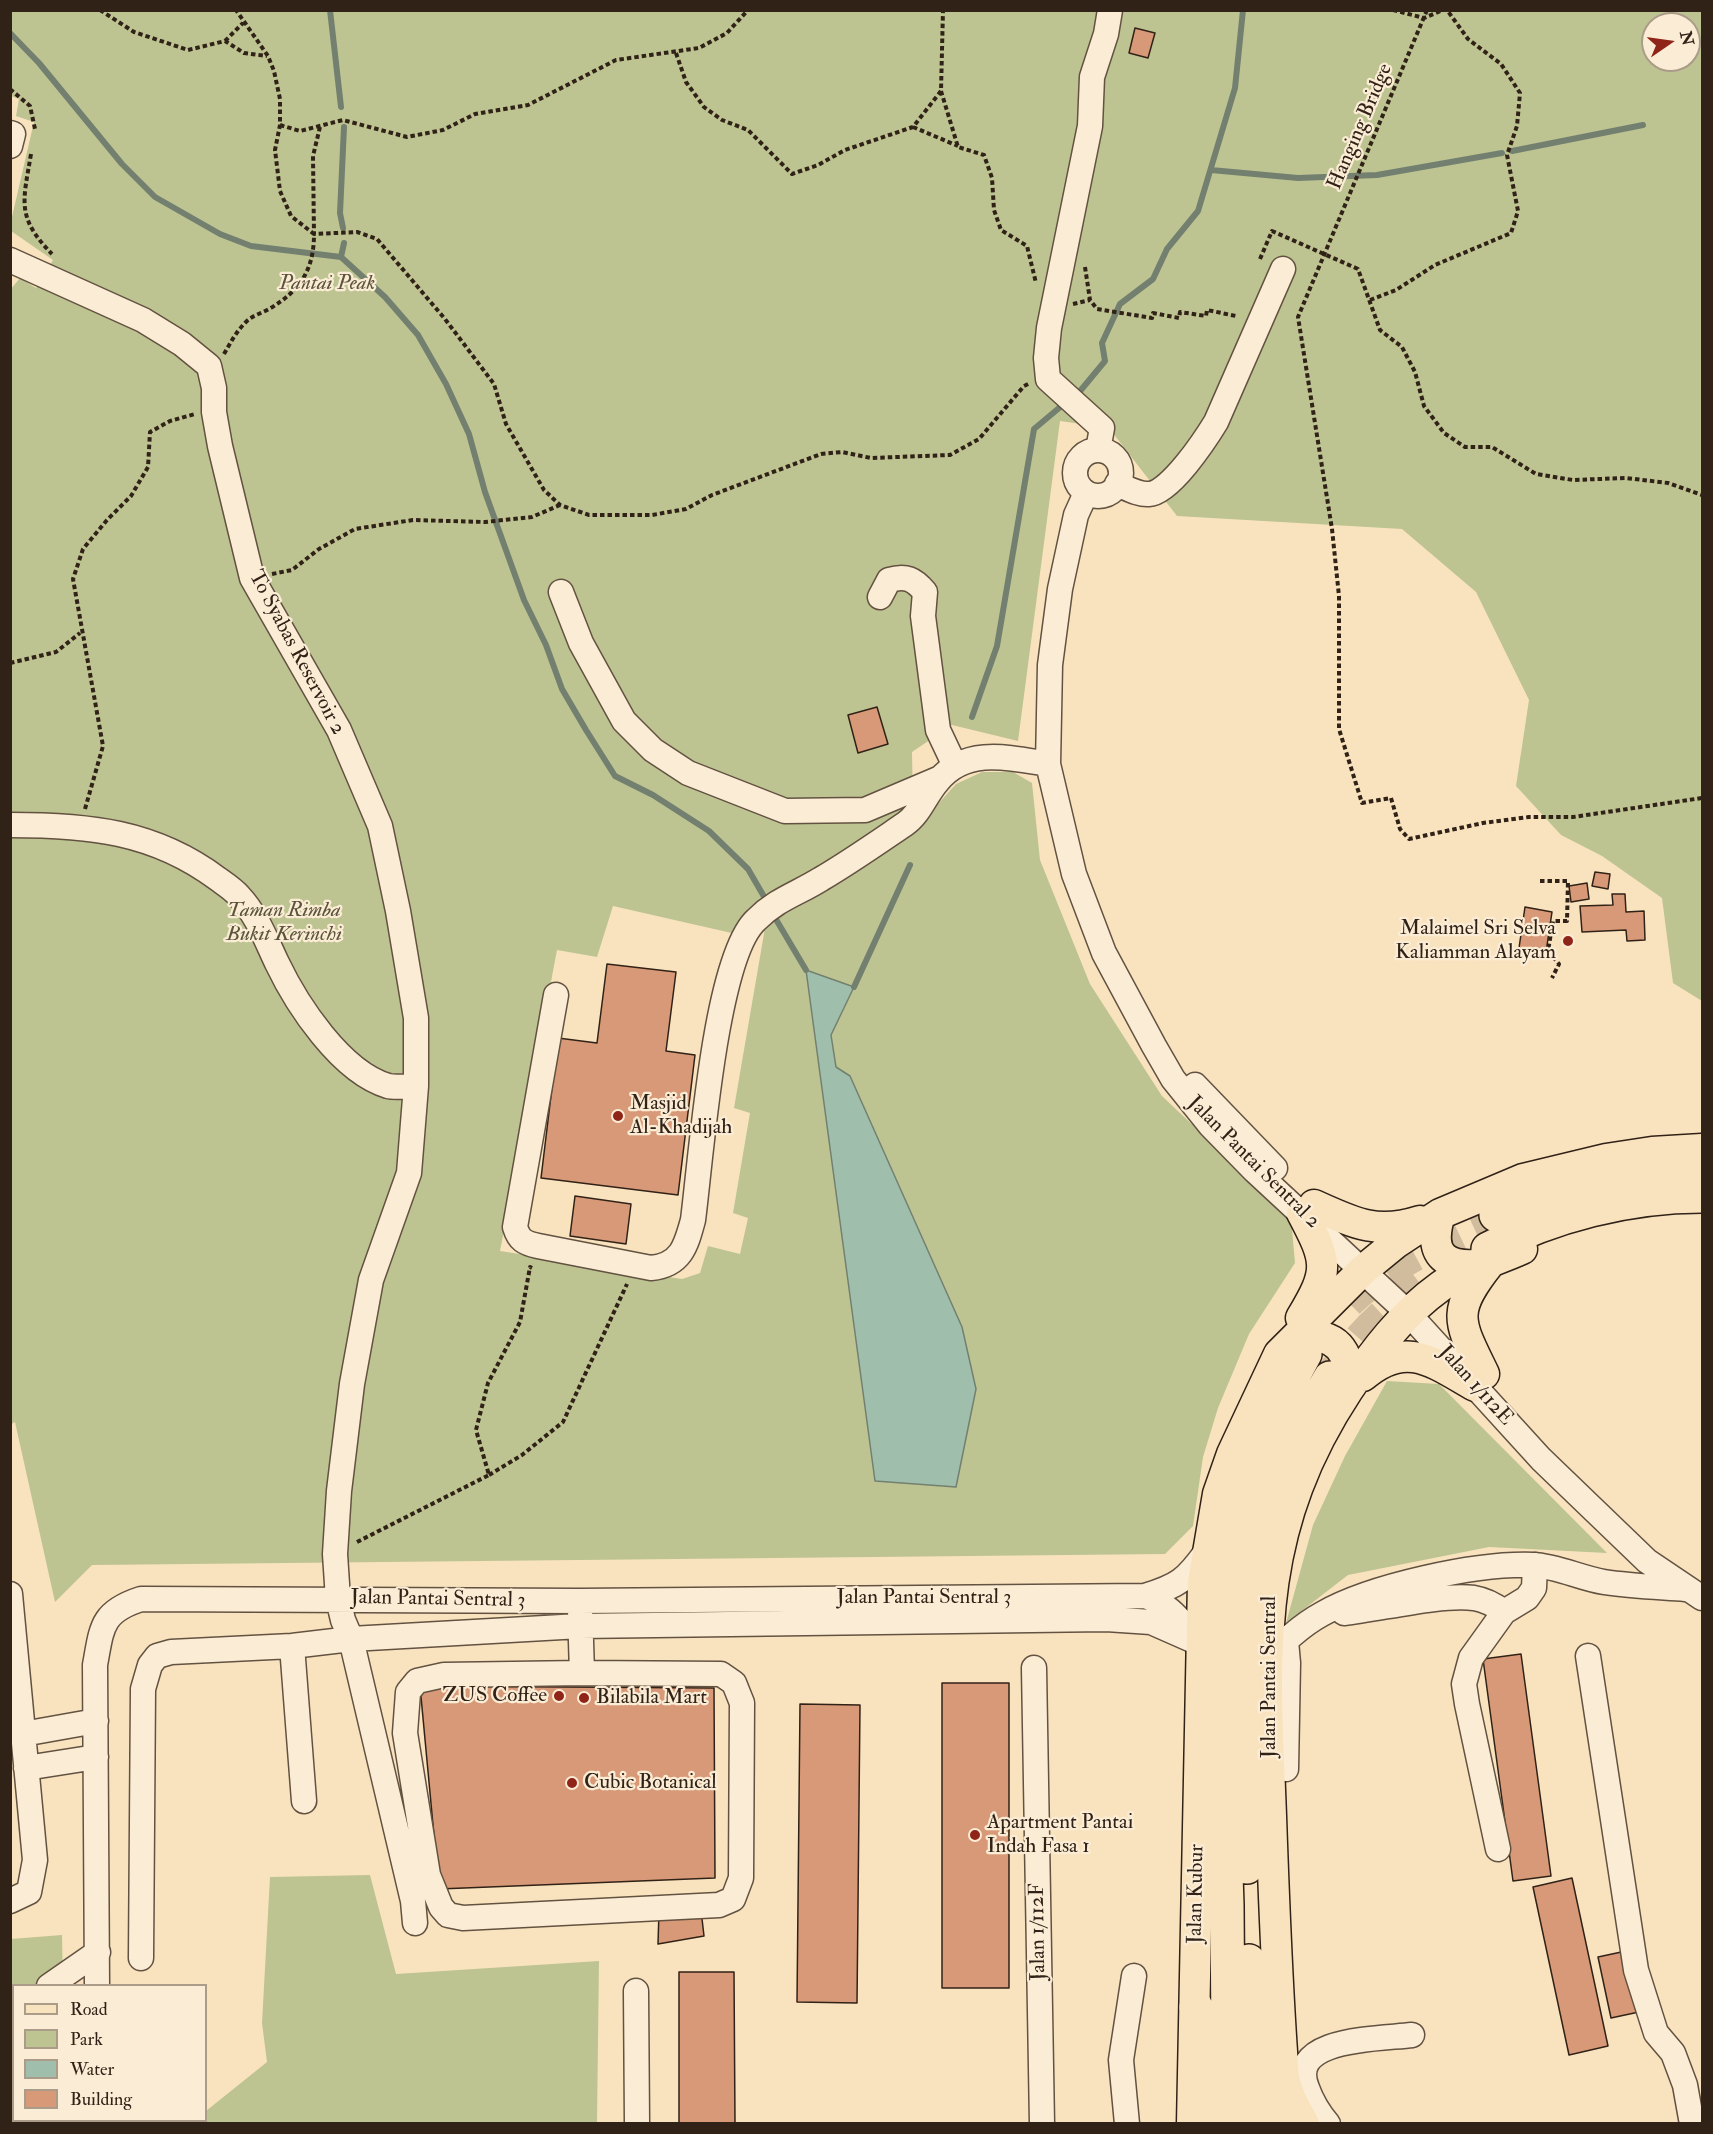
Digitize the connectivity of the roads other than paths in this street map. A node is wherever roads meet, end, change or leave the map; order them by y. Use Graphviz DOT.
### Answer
graph roads {
  1 [pos="1110,10"];
  2 [pos="22,135"];
  3 [pos="21,147"];
  4 [pos="11,260"];
  5 [pos="1283,270"];
  6 [pos="1098,450"];
  7 [pos="1118,484"];
  8 [pos="1086,493"];
  9 [pos="561,592"];
  10 [pos="880,597"];
  11 [pos="1048,764"];
  12 [pos="947,772"];
  13 [pos="10,825"];
  14 [pos="556,995"];
  15 [pos="416,1086"];
  16 [pos="1702,1149"];
  17 [pos="1702,1170"];
  18 [pos="1702,1196"];
  19 [pos="1308,1209"];
  20 [pos="1702,1212"];
  21 [pos="1440,1215"];
  22 [pos="1496,1215"];
  23 [pos="1489,1257"];
  24 [pos="1367,1267"];
  25 [pos="1412,1309"];
  26 [pos="1292,1354"];
  27 [pos="1479,1380"];
  28 [pos="1339,1383"];
  29 [pos="1209,1548"];
  30 [pos="1535,1565"];
  31 [pos="10,1593"];
  32 [pos="1694,1594"];
  33 [pos="1145,1596"];
  34 [pos="338,1599"];
  35 [pos="580,1601"];
  36 [pos="1504,1612"];
  37 [pos="1321,1615"];
  38 [pos="580,1626"];
  39 [pos="351,1639"];
  40 [pos="292,1646"];
  41 [pos="1200,1654"];
  42 [pos="1588,1656"];
  43 [pos="1272,1662"];
  44 [pos="1034,1668"];
  45 [pos="582,1673"];
  46 [pos="96,1721"];
  47 [pos="23,1734"];
  48 [pos="96,1757"];
  49 [pos="26,1768"];
  50 [pos="1286,1769"];
  51 [pos="304,1801"];
  52 [pos="1498,1849"];
  53 [pos="1237,1898"];
  54 [pos="10,1901"];
  55 [pos="414,1923"];
  56 [pos="98,1952"];
  57 [pos="141,1958"];
  58 [pos="1134,1976"];
  59 [pos="52,1984"];
  60 [pos="97,1984"];
  61 [pos="636,1992"];
  62 [pos="1196,2007"];
  63 [pos="1412,2035"];
  64 [pos="637,2124"];
  65 [pos="1042,2124"];
  66 [pos="1127,2124"];
  67 [pos="1192,2124"];
  68 [pos="1220,2124"];
  69 [pos="1241,2124"];
  70 [pos="1274,2124"];
  71 [pos="1304,2124"];
  72 [pos="1328,2124"];
  73 [pos="1692,2124"];
  1 -- 6 [label="street"];
  2 -- 3 [label="street"];
  4 -- 15 [label="street, To Syabas Reservoir 2"];
  5 -- 7 [label="street"];
  6 -- 7 [label="street"];
  6 -- 8 [label="street"];
  7 -- 8 [label="street"];
  8 -- 11 [label="street, Jalan Pantai Sentral 2"];
  9 -- 12 [label="street"];
  10 -- 12 [label="street"];
  11 -- 12 [label="street"];
  11 -- 19 [label="street, Jalan Pantai Sentral 2"];
  12 -- 14 [label="street"];
  13 -- 15 [label="street"];
  15 -- 34 [label="street, To Syabas Reservoir 2"];
  16 -- 21 [label="main road"];
  17 -- 22 [label="highway"];
  18 -- 23 [label="highway"];
  19 -- 21 [label="main road"];
  19 -- 24 [label="street, Jalan Pantai Sentral 2"];
  19 -- 26 [label="main road"];
  20 -- 23 [label="main road, Jalan Pantai Sentral"];
  21 -- 23 [label="main road"];
  21 -- 24 [label="main road"];
  23 -- 25 [label="main road, Jalan Pantai Sentral"];
  23 -- 27 [label="main road"];
  24 -- 25 [label="street, Jalan 1/112E"];
  24 -- 26 [label="main road"];
  25 -- 27 [label="street, Jalan 1/112E"];
  25 -- 28 [label="main road, Jalan Pantai Sentral"];
  26 -- 28 [label="main road"];
  26 -- 29 [label="main road"];
  26 -- 53 [label="highway"];
  27 -- 28 [label="main road"];
  27 -- 32 [label="street, Jalan 1/112E"];
  28 -- 43 [label="main road, Jalan Pantai Sentral"];
  28 -- 53 [label="highway"];
  29 -- 33 [label="street, Jalan Pantai Sentral 3"];
  29 -- 41 [label="main road"];
  30 -- 32 [label="street"];
  30 -- 36 [label="street"];
  30 -- 37 [label="street"];
  31 -- 47 [label="street"];
  33 -- 35 [label="street, Jalan Pantai Sentral 3"];
  33 -- 41 [label="street, Jalan Pantai Sentral 3"];
  34 -- 35 [label="street, Jalan Pantai Sentral 3"];
  34 -- 39 [label="street, To Syabas Reservoir 2"];
  34 -- 46 [label="street, Jalan Pantai Sentral 3"];
  35 -- 38 [label="street"];
  36 -- 37 [label="street"];
  36 -- 52 [label="street"];
  37 -- 43 [label="street"];
  38 -- 39 [label="street"];
  38 -- 41 [label="street"];
  38 -- 45 [label="street"];
  39 -- 40 [label="street"];
  39 -- 55 [label="street, To Syabas Reservoir 2"];
  40 -- 51 [label="street"];
  40 -- 57 [label="street"];
  41 -- 53 [label="highway"];
  41 -- 62 [label="main road, Jalan Kubur"];
  42 -- 73 [label="street"];
  43 -- 50 [label="street"];
  43 -- 53 [label="highway"];
  43 -- 71 [label="main road, Jalan Pantai Sentral"];
  44 -- 65 [label="street, Jalan 1/112F"];
  45 -- 45 [label="street"];
  46 -- 47 [label="street"];
  46 -- 48 [label="street, Jalan Pantai Sentral 3"];
  47 -- 49 [label="street"];
  48 -- 49 [label="street"];
  48 -- 56 [label="street, Jalan Pantai Sentral 3"];
  49 -- 54 [label="street"];
  53 -- 69 [label="highway"];
  53 -- 70 [label="highway"];
  56 -- 59 [label="street"];
  56 -- 60 [label="street, Jalan Pantai Sentral 3"];
  58 -- 66 [label="street"];
  61 -- 64 [label="street"];
  62 -- 67 [label="main road, Jalan Kubur"];
  62 -- 68 [label="highway"];
  63 -- 72 [label="street"];
}
